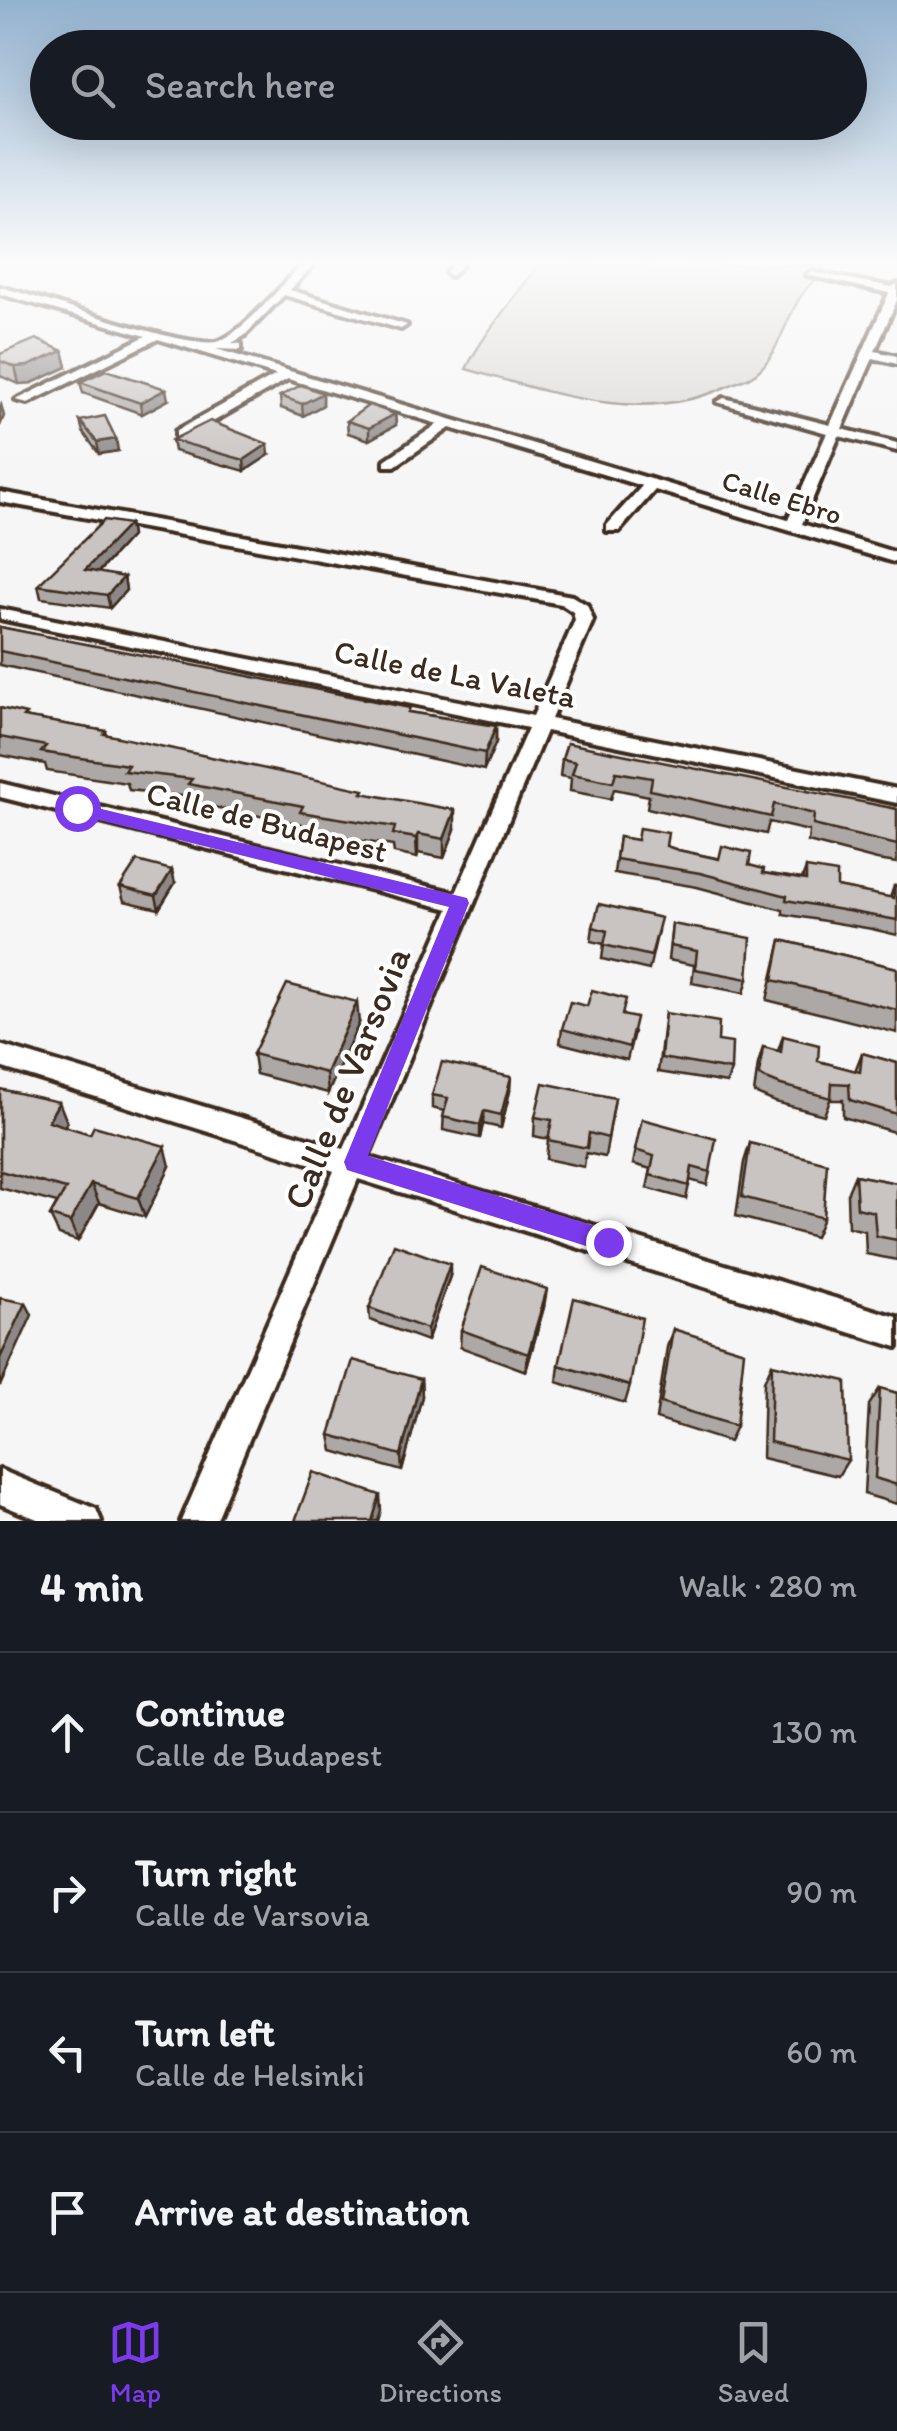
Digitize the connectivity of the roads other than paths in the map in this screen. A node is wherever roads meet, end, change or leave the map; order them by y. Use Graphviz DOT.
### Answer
graph roads {
  1 [pos="155,336"];
  2 [pos="160,336"];
  3 [pos="237,336"];
  4 [pos="876,336"];
  5 [pos="226,347"];
  6 [pos="868,354"];
  7 [pos="897,360"];
  8 [pos="285,374"];
  9 [pos="23,400"];
  10 [pos="724,402"];
  11 [pos="448,423"];
  12 [pos="836,431"];
  13 [pos="182,434"];
  14 [pos="897,447"];
  15 [pos="390,463"];
  16 [pos="652,484"];
  17 [pos="0,497"];
  18 [pos="793,526"];
  19 [pos="613,528"];
  20 [pos="897,558"];
  21 [pos="0,614"];
  22 [pos="541,722"];
  23 [pos="0,790"];
  24 [pos="897,796"];
  25 [pos="460,903"];
  26 [pos="0,1056"];
  27 [pos="355,1162"];
  28 [pos="897,1332"];
  29 [pos="0,1488"];
  30 [pos="84,1521"];
  31 [pos="198,1521"];
  1 -- 9 [label="street"];
  2 -- 5 [label="street, Calle Ebro"];
  3 -- 5 [label="street"];
  4 -- 6 [label="street"];
  5 -- 8 [label="street, Calle Ebro"];
  6 -- 7 [label="street"];
  6 -- 12 [label="street"];
  8 -- 11 [label="street, Calle Ebro"];
  8 -- 13 [label="street"];
  10 -- 12 [label="street"];
  11 -- 15 [label="street"];
  11 -- 16 [label="street, Calle Ebro"];
  12 -- 14 [label="street"];
  12 -- 18 [label="street"];
  16 -- 18 [label="street, Calle Ebro"];
  16 -- 19 [label="street"];
  17 -- 22 [label="street, Calle de Varsovia"];
  18 -- 20 [label="street, Calle Ebro"];
  21 -- 22 [label="street, Calle de La Valeta"];
  22 -- 24 [label="street, Calle de La Valeta"];
  22 -- 25 [label="street, Calle de Varsovia"];
  23 -- 25 [label="street, Calle de Budapest"];
  25 -- 27 [label="street, Calle de Varsovia"];
  26 -- 27 [label="street"];
  27 -- 28 [label="street"];
  27 -- 31 [label="street, Calle de Varsovia"];
  29 -- 30 [label="street"];
}
